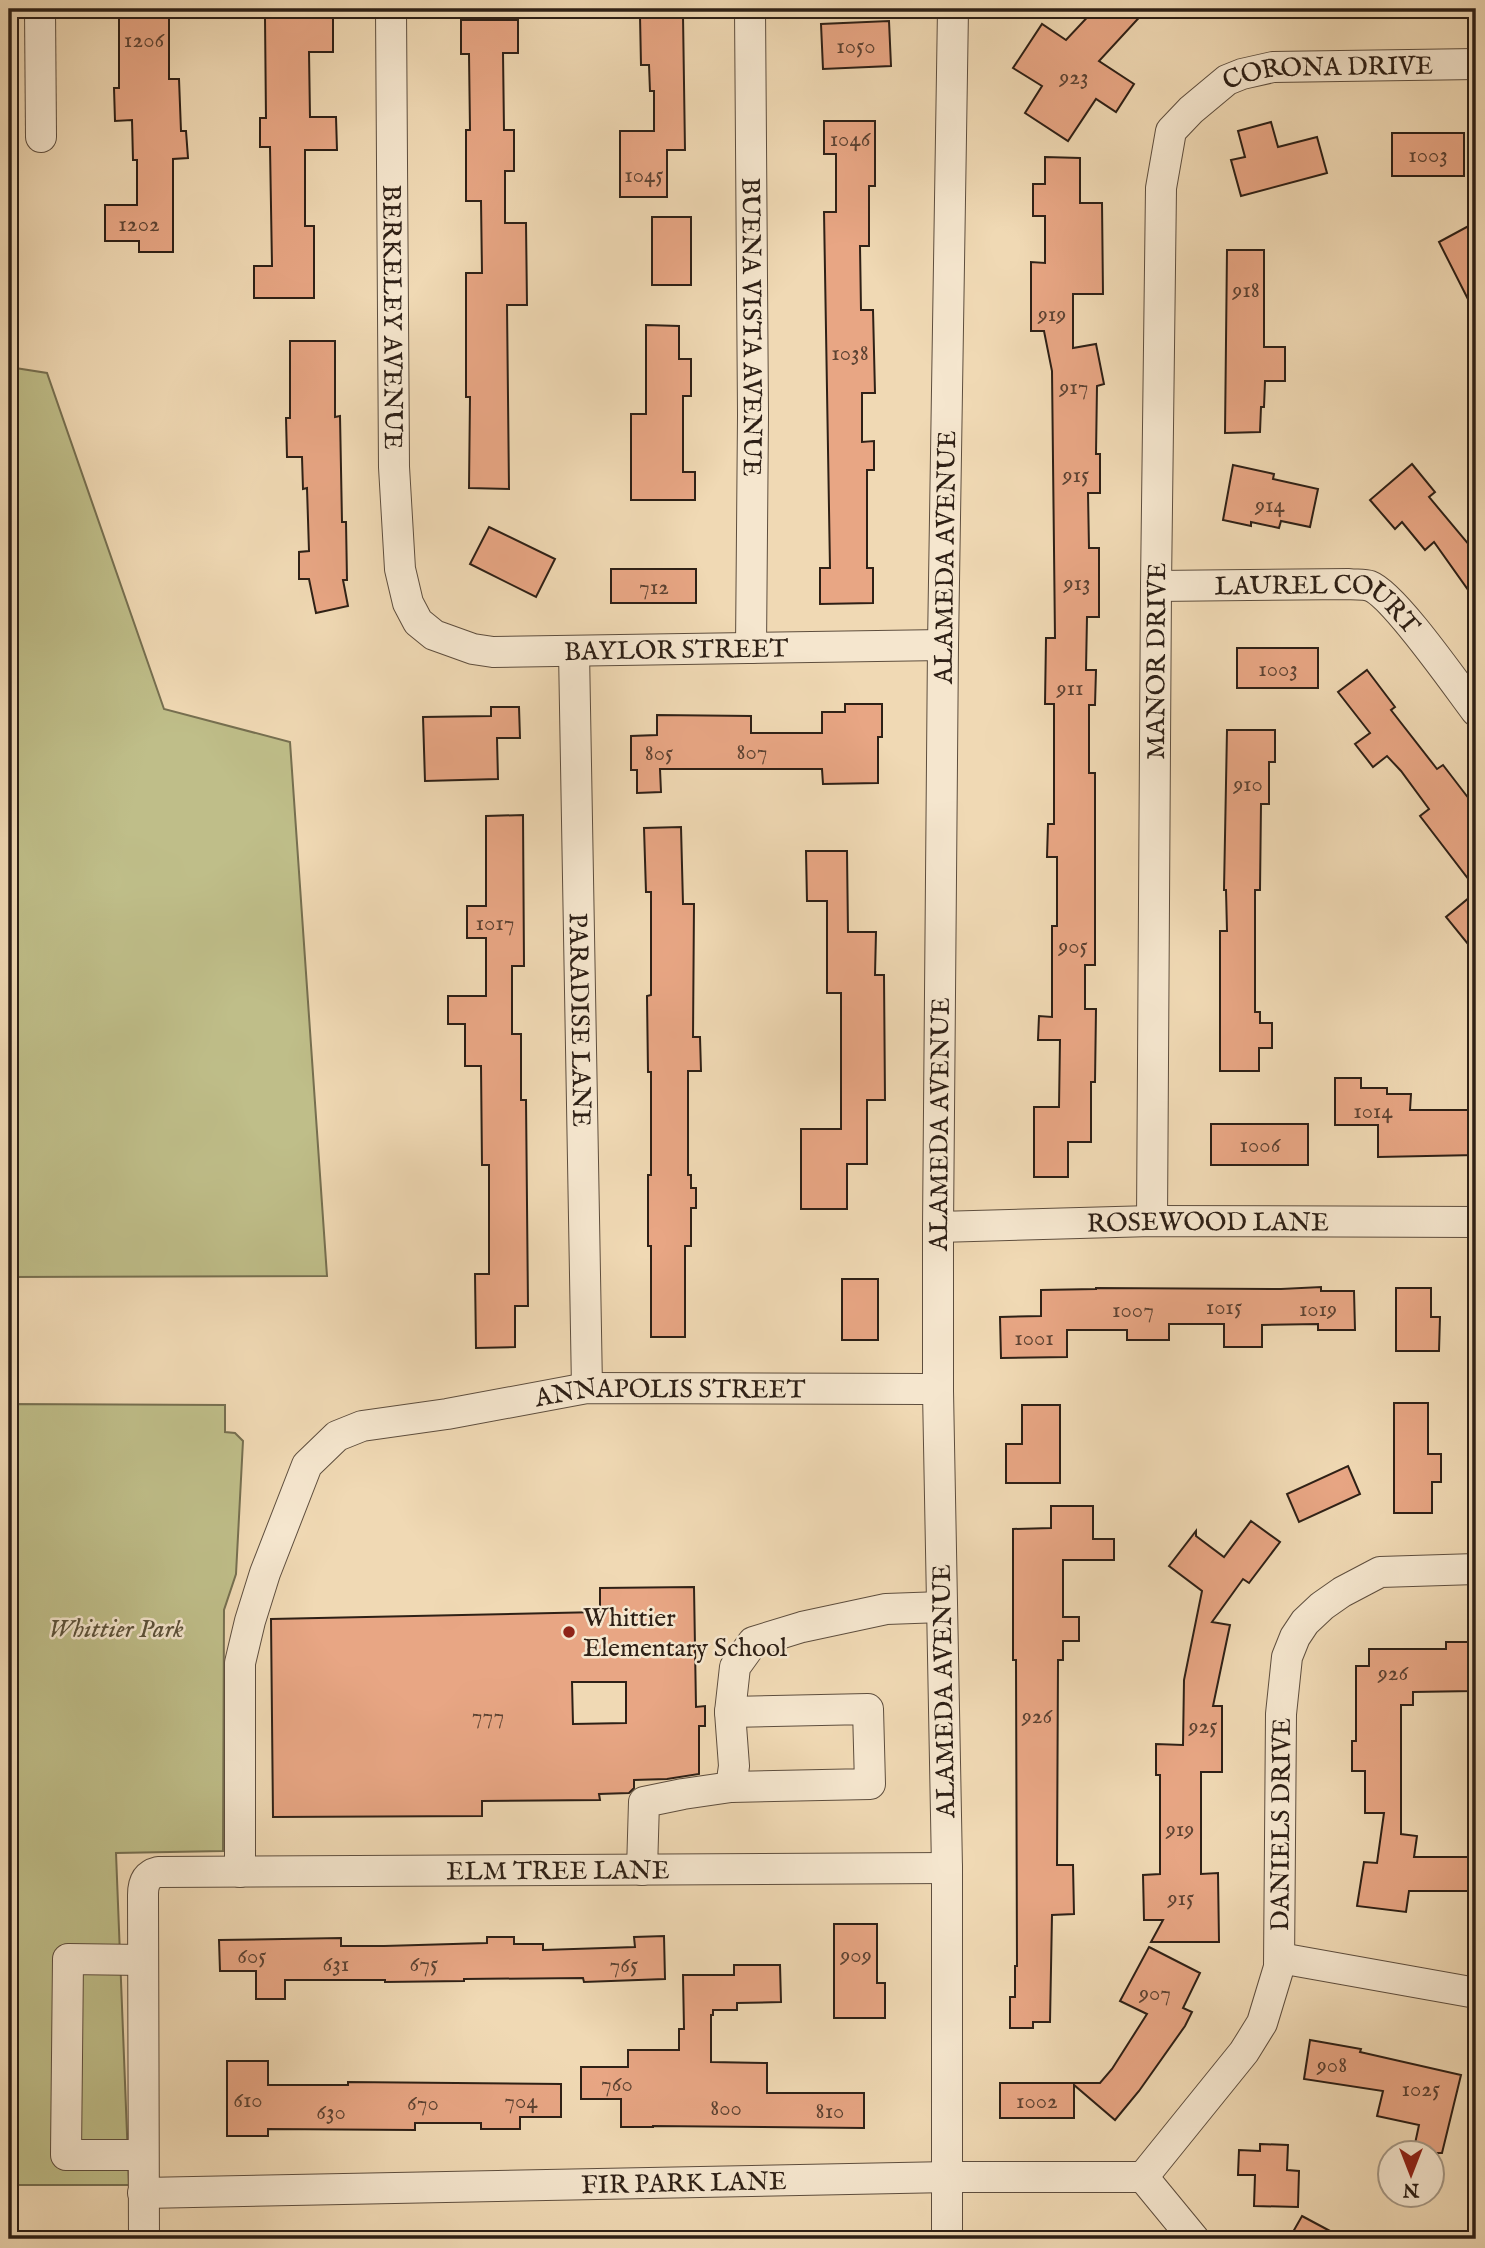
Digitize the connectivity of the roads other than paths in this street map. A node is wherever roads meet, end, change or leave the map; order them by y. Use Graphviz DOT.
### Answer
graph roads {
  1 [pos="40,9"];
  2 [pos="391,9"];
  3 [pos="750,9"];
  4 [pos="953,9"];
  5 [pos="1476,64"];
  6 [pos="1191,110"];
  7 [pos="41,137"];
  8 [pos="1156,586"];
  9 [pos="418,622"];
  10 [pos="943,645"];
  11 [pos="751,648"];
  12 [pos="574,651"];
  13 [pos="1476,710"];
  14 [pos="1152,1221"];
  15 [pos="1476,1222"];
  16 [pos="938,1227"];
  17 [pos="587,1388"];
  18 [pos="938,1391"];
  19 [pos="1476,1569"];
  20 [pos="942,1607"];
  21 [pos="730,1712"];
  22 [pos="731,1787"];
  23 [pos="947,1868"];
  24 [pos="642,1870"];
  25 [pos="240,1872"];
  26 [pos="1280,1958"];
  27 [pos="143,1960"];
  28 [pos="1476,1993"];
  29 [pos="143,2155"];
  30 [pos="948,2177"];
  31 [pos="1143,2177"];
  32 [pos="144,2193"];
  33 [pos="144,2239"];
  34 [pos="947,2239"];
  35 [pos="1194,2239"];
  1 -- 7 [label="street"];
  2 -- 9 [label="street, BERKELEY AVENUE"];
  3 -- 11 [label="street, BUENA VISTA AVENUE"];
  4 -- 10 [label="street, ALAMEDA AVENUE"];
  5 -- 6 [label="street, CORONA DRIVE"];
  6 -- 8 [label="street, MANOR DRIVE"];
  8 -- 13 [label="street, LAUREL COURT"];
  8 -- 14 [label="street, MANOR DRIVE"];
  9 -- 12 [label="street, BAYLOR STREET"];
  10 -- 11 [label="street, BAYLOR STREET"];
  10 -- 16 [label="street, ALAMEDA AVENUE"];
  11 -- 12 [label="street, BAYLOR STREET"];
  12 -- 17 [label="street, PARADISE LANE"];
  14 -- 15 [label="street, ROSEWOOD LANE"];
  14 -- 16 [label="street, ROSEWOOD LANE"];
  16 -- 18 [label="street, ALAMEDA AVENUE"];
  17 -- 18 [label="street, ANNAPOLIS STREET"];
  17 -- 25 [label="street, ANNAPOLIS STREET"];
  18 -- 20 [label="street, ALAMEDA AVENUE"];
  19 -- 26 [label="street, DANIELS DRIVE"];
  20 -- 21 [label="street"];
  20 -- 23 [label="street, ALAMEDA AVENUE"];
  21 -- 22 [label="street"];
  21 -- 22 [label="street"];
  22 -- 24 [label="street"];
  23 -- 24 [label="street, ELM TREE LANE"];
  23 -- 30 [label="street, ALAMEDA AVENUE"];
  24 -- 25 [label="street, ELM TREE LANE"];
  25 -- 27 [label="street, ELM TREE LANE"];
  26 -- 28 [label="street"];
  26 -- 31 [label="street, DANIELS DRIVE"];
  27 -- 29 [label="street"];
  27 -- 29 [label="street"];
  29 -- 32 [label="street"];
  30 -- 31 [label="street, FIR PARK LANE"];
  30 -- 32 [label="street, FIR PARK LANE"];
  30 -- 34 [label="street, ALAMEDA AVENUE"];
  31 -- 35 [label="street"];
  32 -- 33 [label="street"];
}
